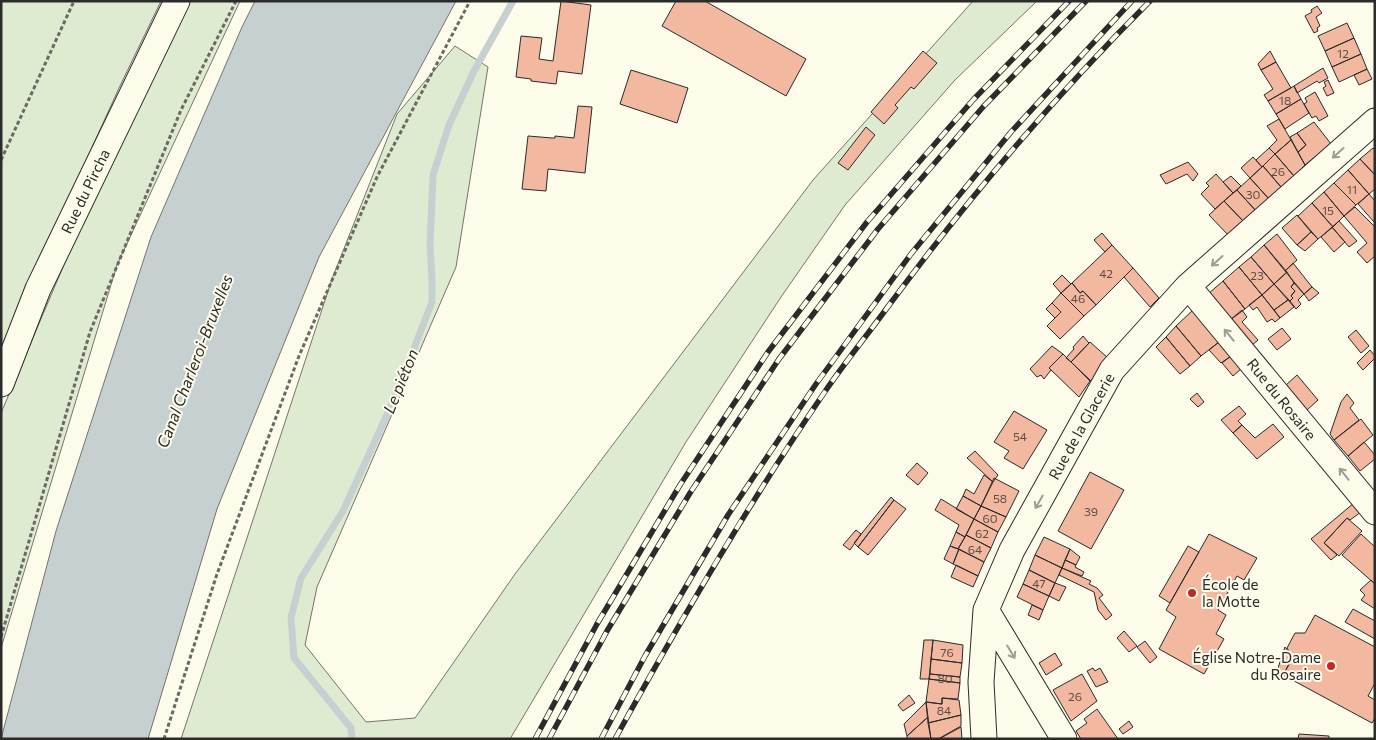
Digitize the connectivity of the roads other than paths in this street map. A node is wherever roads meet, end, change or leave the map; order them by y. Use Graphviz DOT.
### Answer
graph roads {
  1 [pos="177,1"];
  2 [pos="1375,121"];
  3 [pos="1188,286"];
  4 [pos="1,384"];
  5 [pos="1375,512"];
  6 [pos="986,610"];
  7 [pos="984,739"];
  8 [pos="1064,739"];
  1 -- 4 [label="street, Rue du Pircha"];
  2 -- 3 [label="street, Rue de la Glacerie, one-way"];
  5 -- 3 [label="street, Rue du Rosaire, one-way"];
  3 -- 6 [label="street, Rue de la Glacerie, one-way"];
  6 -- 7 [label="street, Rue de la Glacerie"];
  6 -- 8 [label="street, one-way"];
}
